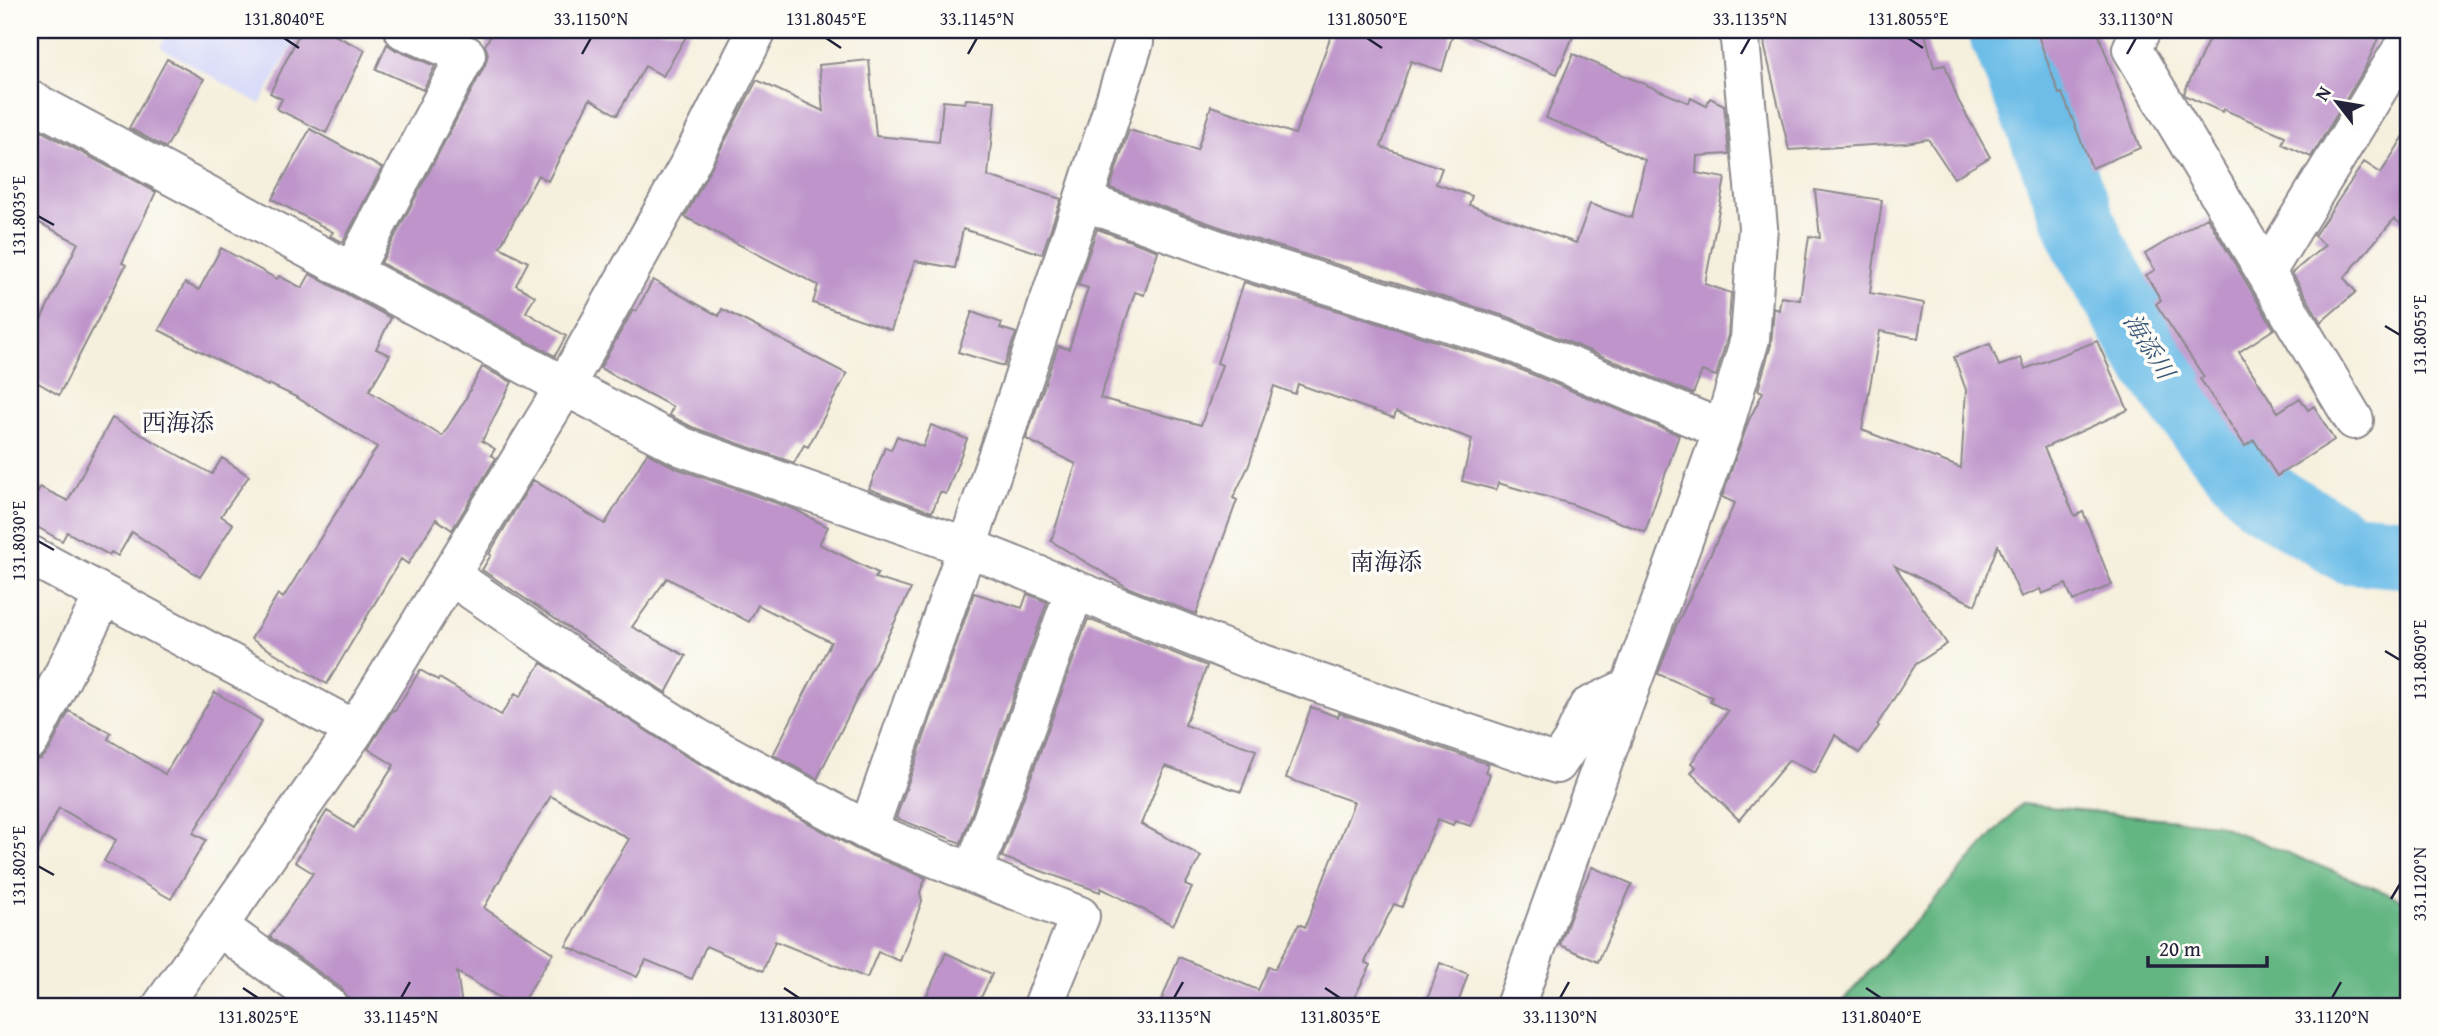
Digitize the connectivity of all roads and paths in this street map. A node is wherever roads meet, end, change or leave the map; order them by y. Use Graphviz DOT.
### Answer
graph roads {
  1 [pos="404,30"];
  2 [pos="757,30"];
  3 [pos="1134,30"];
  4 [pos="1739,30"];
  5 [pos="2141,30"];
  6 [pos="2409,38"];
  7 [pos="30,100"];
  8 [pos="1083,201"];
  9 [pos="352,272"];
  10 [pos="2266,272"];
  11 [pos="565,386"];
  12 [pos="2354,421"];
  13 [pos="1723,430"];
  14 [pos="967,547"];
  15 [pos="30,555"];
  16 [pos="450,575"];
  17 [pos="1075,590"];
  18 [pos="104,595"];
  19 [pos="1628,688"];
  20 [pos="355,730"];
  21 [pos="30,740"];
  22 [pos="868,831"];
  23 [pos="973,873"];
  24 [pos="218,926"];
  25 [pos="162,1006"];
  26 [pos="328,1006"];
  27 [pos="1043,1006"];
  28 [pos="1515,1006"];
  1 -- 9 [label="street"];
  2 -- 11 [label="street"];
  3 -- 8 [label="street"];
  4 -- 13 [label="street"];
  5 -- 10 [label="street"];
  6 -- 10 [label="street"];
  7 -- 9 [label="street"];
  8 -- 13 [label="street"];
  8 -- 14 [label="street"];
  9 -- 11 [label="street"];
  10 -- 12 [label="street"];
  11 -- 14 [label="street"];
  11 -- 16 [label="street"];
  13 -- 19 [label="street"];
  14 -- 17 [label="street"];
  14 -- 22 [label="street"];
  15 -- 18 [label="street"];
  16 -- 20 [label="street"];
  16 -- 22 [label="street"];
  17 -- 19 [label="street"];
  17 -- 23 [label="street"];
  18 -- 20 [label="street"];
  18 -- 21 [label="street"];
  19 -- 28 [label="street"];
  20 -- 24 [label="street"];
  22 -- 23 [label="street"];
  23 -- 27 [label="street"];
  24 -- 25 [label="street"];
  24 -- 26 [label="street"];
}
